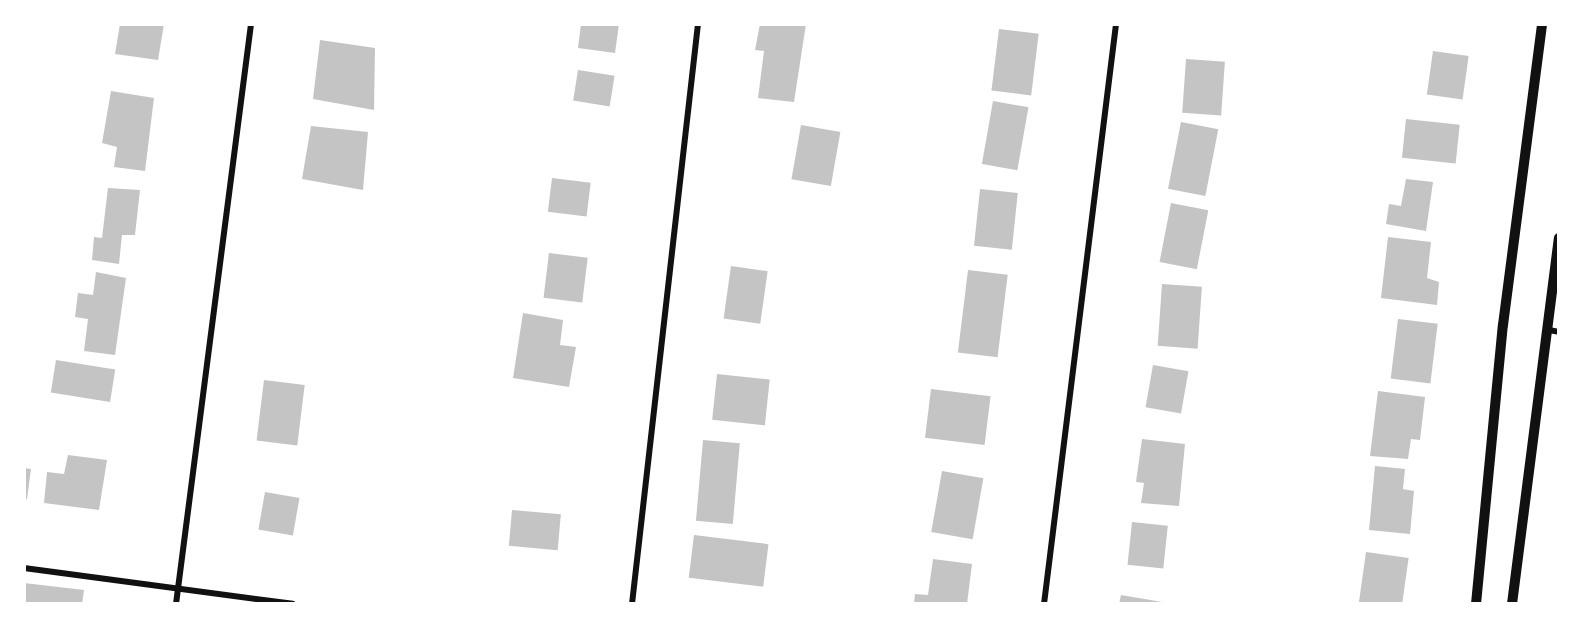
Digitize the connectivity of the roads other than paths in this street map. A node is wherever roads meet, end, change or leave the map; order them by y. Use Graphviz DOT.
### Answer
graph roads {
  1 [pos="251,24"];
  2 [pos="698,24"];
  3 [pos="1116,24"];
  4 [pos="1542,24"];
  5 [pos="1559,238"];
  6 [pos="1554,331"];
  7 [pos="24,568"];
  8 [pos="178,589"];
  9 [pos="176,604"];
  10 [pos="293,604"];
  11 [pos="632,604"];
  12 [pos="1044,604"];
  13 [pos="1476,604"];
  14 [pos="1512,604"];
  1 -- 8 [label="street"];
  2 -- 11 [label="street"];
  3 -- 12 [label="street"];
  4 -- 13 [label="street"];
  5 -- 6 [label="street"];
  6 -- 14 [label="street"];
  7 -- 8 [label="street"];
  8 -- 9 [label="street"];
  8 -- 10 [label="street"];
}
